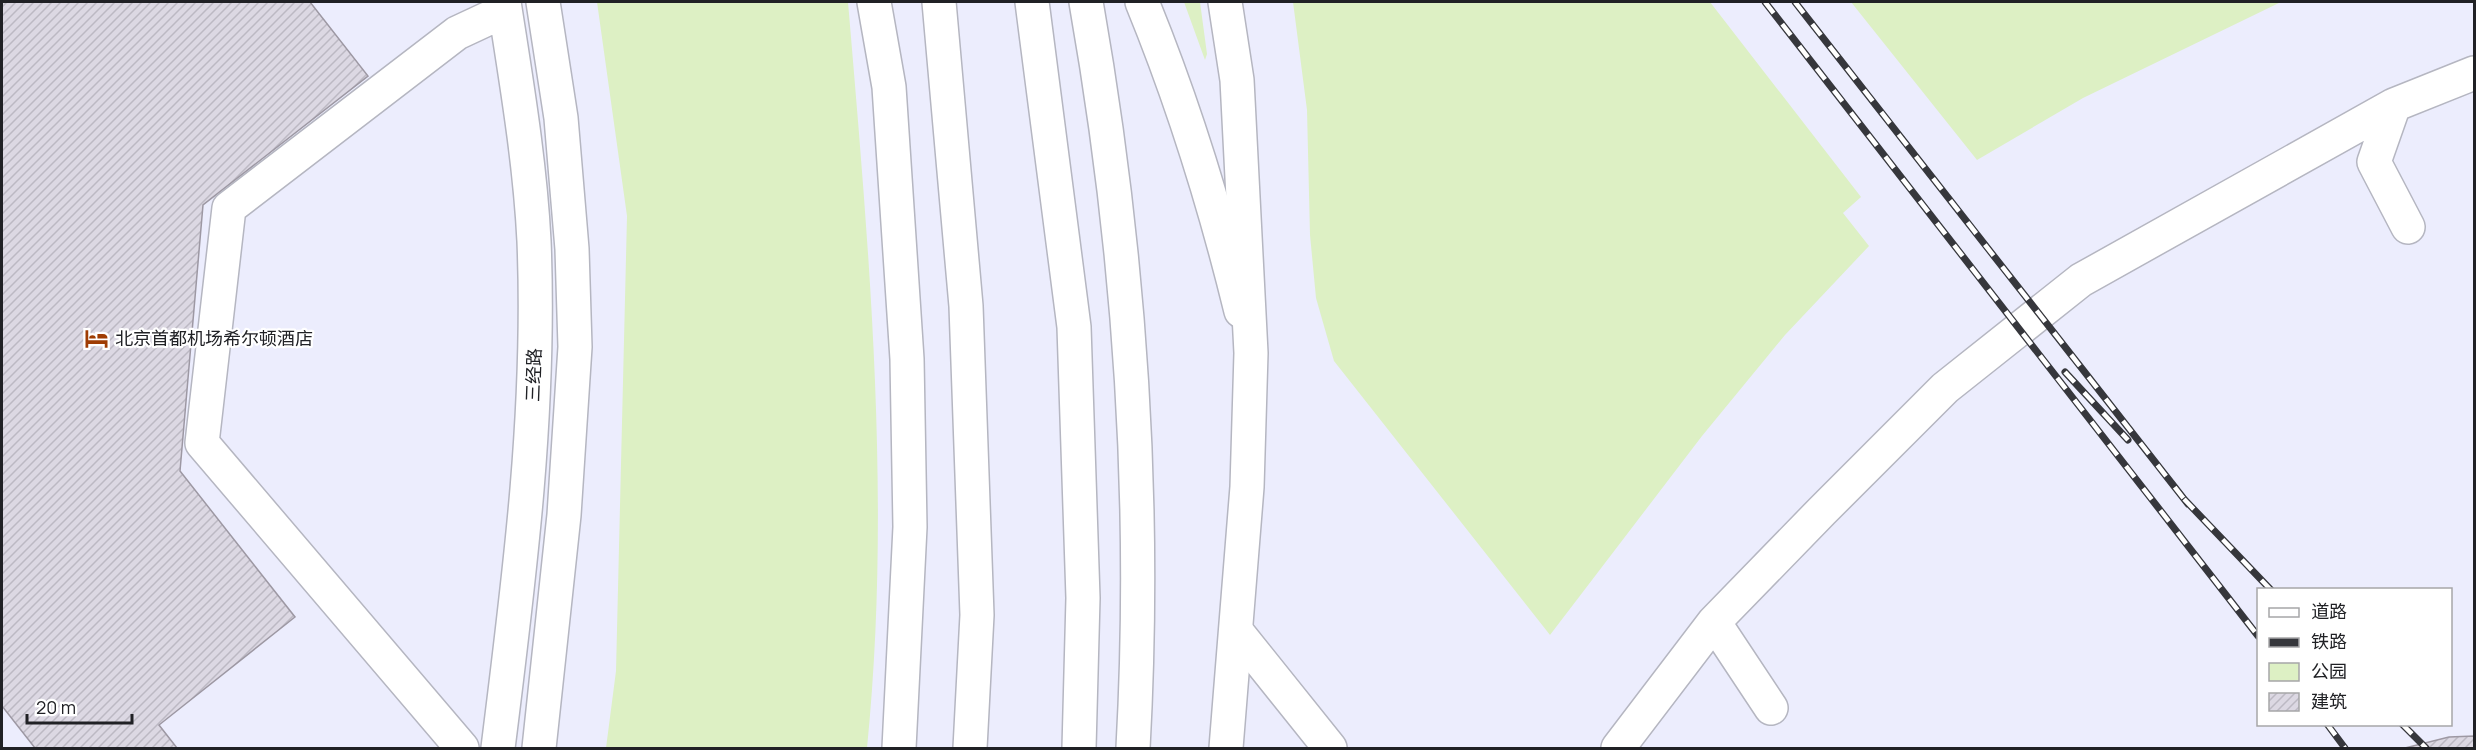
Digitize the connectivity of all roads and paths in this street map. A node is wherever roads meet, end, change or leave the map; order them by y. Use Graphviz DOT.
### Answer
graph roads {
  1 [pos="543,2"];
  2 [pos="874,2"];
  3 [pos="939,2"];
  4 [pos="1032,2"];
  5 [pos="1086,2"];
  6 [pos="1142,2"];
  7 [pos="1225,2"];
  8 [pos="505,8"];
  9 [pos="2475,73"];
  10 [pos="2394,105"];
  11 [pos="2408,227"];
  12 [pos="1251,353"];
  13 [pos="1714,622"];
  14 [pos="1237,632"];
  15 [pos="1771,708"];
  16 [pos="453,744"];
  17 [pos="498,748"];
  18 [pos="538,748"];
  19 [pos="899,748"];
  20 [pos="970,748"];
  21 [pos="1079,748"];
  22 [pos="1133,748"];
  23 [pos="1226,748"];
  24 [pos="1330,748"];
  25 [pos="1618,748"];
  1 -- 18 [label="main road"];
  2 -- 19 [label="main road"];
  3 -- 20 [label="main road"];
  4 -- 21 [label="main road"];
  5 -- 22 [label="main road"];
  6 -- 12 [label="main road"];
  7 -- 12 [label="main road"];
  8 -- 16 [label="main road"];
  8 -- 17 [label="main road, 三经路"];
  9 -- 10 [label="main road"];
  10 -- 11 [label="main road"];
  10 -- 13 [label="main road"];
  12 -- 14 [label="main road"];
  13 -- 15 [label="main road"];
  13 -- 25 [label="main road"];
  14 -- 23 [label="main road"];
  14 -- 24 [label="main road"];
}
